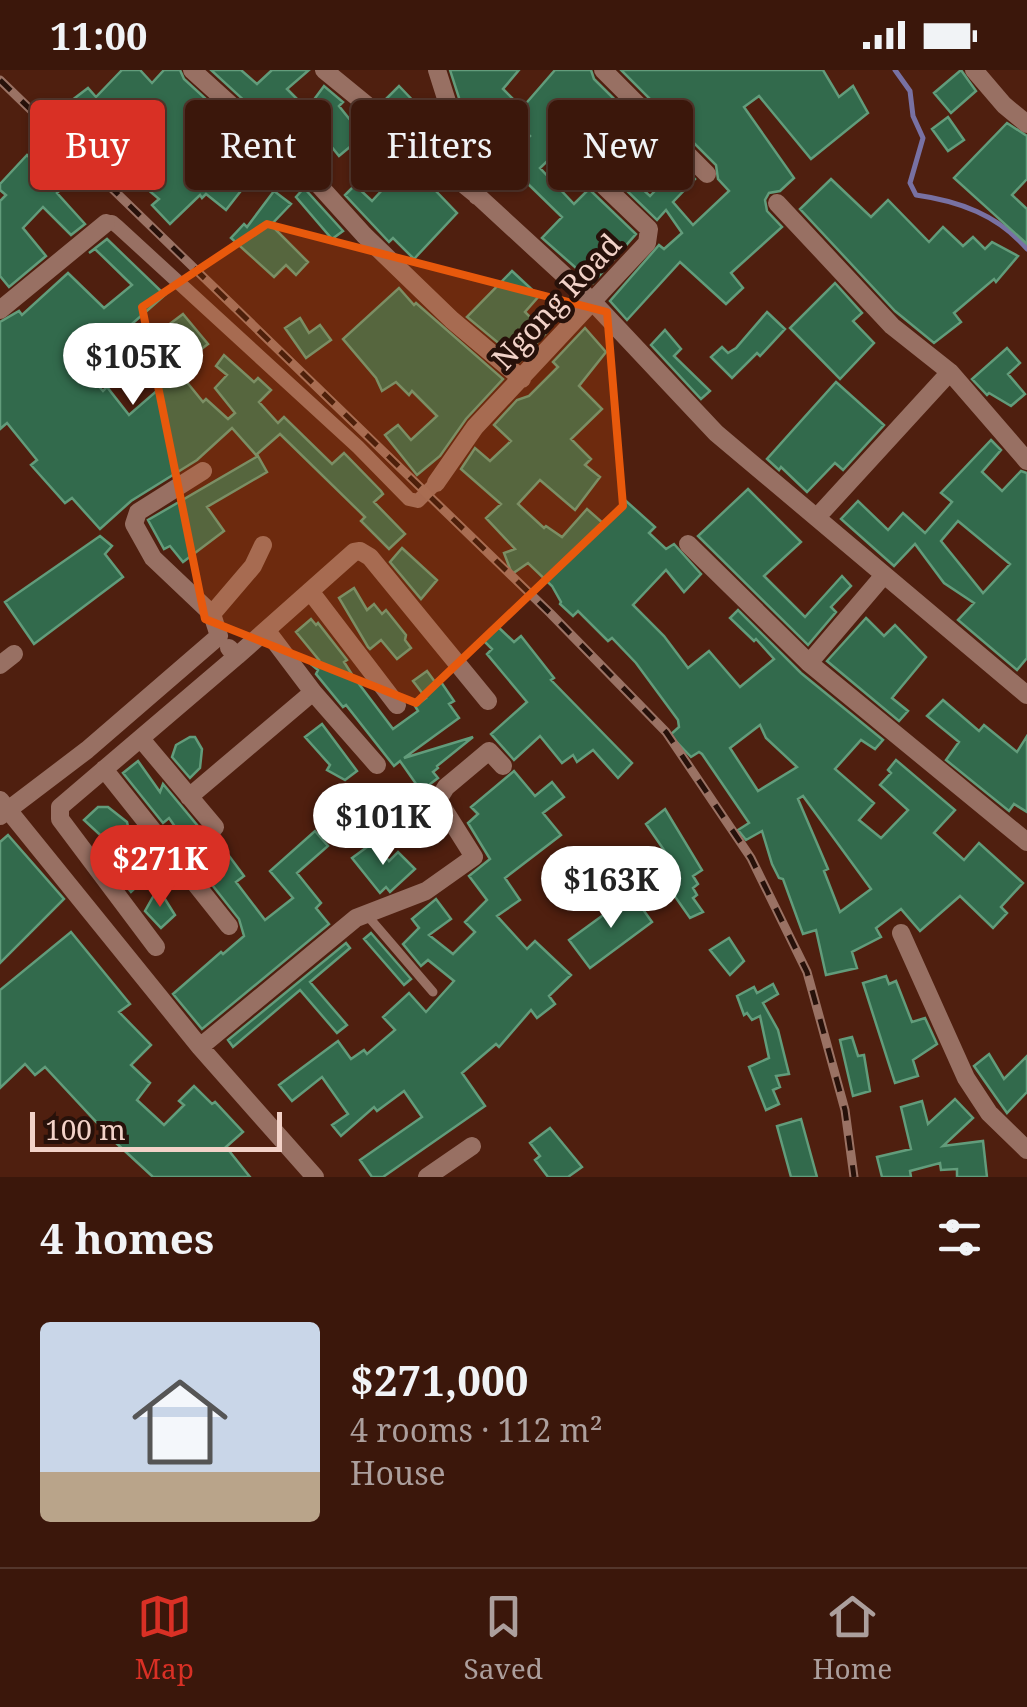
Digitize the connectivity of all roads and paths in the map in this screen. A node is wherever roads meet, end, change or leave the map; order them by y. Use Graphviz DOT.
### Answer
graph roads {
  1 [pos="192,70"];
  2 [pos="324,70"];
  3 [pos="437,70"];
  4 [pos="603,70"];
  5 [pos="974,70"];
  6 [pos="1027,124"];
  7 [pos="707,174"];
  8 [pos="609,190"];
  9 [pos="478,196"];
  10 [pos="777,203"];
  11 [pos="106,223"];
  12 [pos="591,300"];
  13 [pos="0,310"];
  14 [pos="950,372"];
  15 [pos="522,379"];
  16 [pos="1027,461"];
  17 [pos="202,470"];
  18 [pos="436,483"];
  19 [pos="818,516"];
  20 [pos="688,544"];
  21 [pos="263,546"];
  22 [pos="884,575"];
  23 [pos="310,591"];
  24 [pos="212,614"];
  25 [pos="267,631"];
  26 [pos="219,636"];
  27 [pos="238,656"];
  28 [pos="810,663"];
  29 [pos="313,692"];
  30 [pos="1027,695"];
  31 [pos="488,702"];
  32 [pos="397,705"];
  33 [pos="141,738"];
  34 [pos="377,766"];
  35 [pos="503,766"];
  36 [pos="104,768"];
  37 [pos="190,797"];
  38 [pos="2,809"];
  39 [pos="1027,842"];
  40 [pos="176,859"];
  41 [pos="366,914"];
  42 [pos="228,926"];
  43 [pos="901,933"];
  44 [pos="156,948"];
  45 [pos="433,992"];
  46 [pos="200,1047"];
  47 [pos="472,1146"];
  48 [pos="1027,1150"];
  49 [pos="315,1177"];
  50 [pos="427,1177"];
  1 -- 15 [label="street"];
  2 -- 9 [label="street"];
  3 -- 9 [label="street"];
  4 -- 7 [label="street"];
  5 -- 6 [label="street"];
  8 -- 12 [label="street, Ngong Road"];
  9 -- 12 [label="street"];
  10 -- 14 [label="street"];
  11 -- 13 [label="street"];
  11 -- 18 [label="street"];
  12 -- 15 [label="street, Ngong Road"];
  12 -- 19 [label="street"];
  14 -- 16 [label="street"];
  14 -- 19 [label="street"];
  15 -- 18 [label="street, Ngong Road"];
  17 -- 24 [label="street"];
  19 -- 22 [label="street"];
  20 -- 28 [label="street"];
  21 -- 24 [label="street"];
  22 -- 28 [label="street"];
  22 -- 30 [label="street"];
  23 -- 25 [label="street"];
  23 -- 31 [label="street"];
  23 -- 32 [label="street"];
  24 -- 26 [label="street"];
  25 -- 27 [label="street"];
  25 -- 29 [label="street"];
  26 -- 27 [label="street"];
  26 -- 38 [label="street"];
  27 -- 33 [label="street"];
  28 -- 39 [label="street"];
  29 -- 34 [label="street"];
  29 -- 37 [label="street"];
  33 -- 36 [label="street"];
  33 -- 37 [label="street"];
  35 -- 41 [label="street"];
  36 -- 40 [label="street"];
  36 -- 44 [label="street"];
  37 -- 40 [label="street"];
  38 -- 46 [label="street"];
  40 -- 42 [label="street"];
  41 -- 45 [label="lane"];
  41 -- 46 [label="street"];
  43 -- 48 [label="street"];
  46 -- 49 [label="street"];
  47 -- 50 [label="street"];
}
